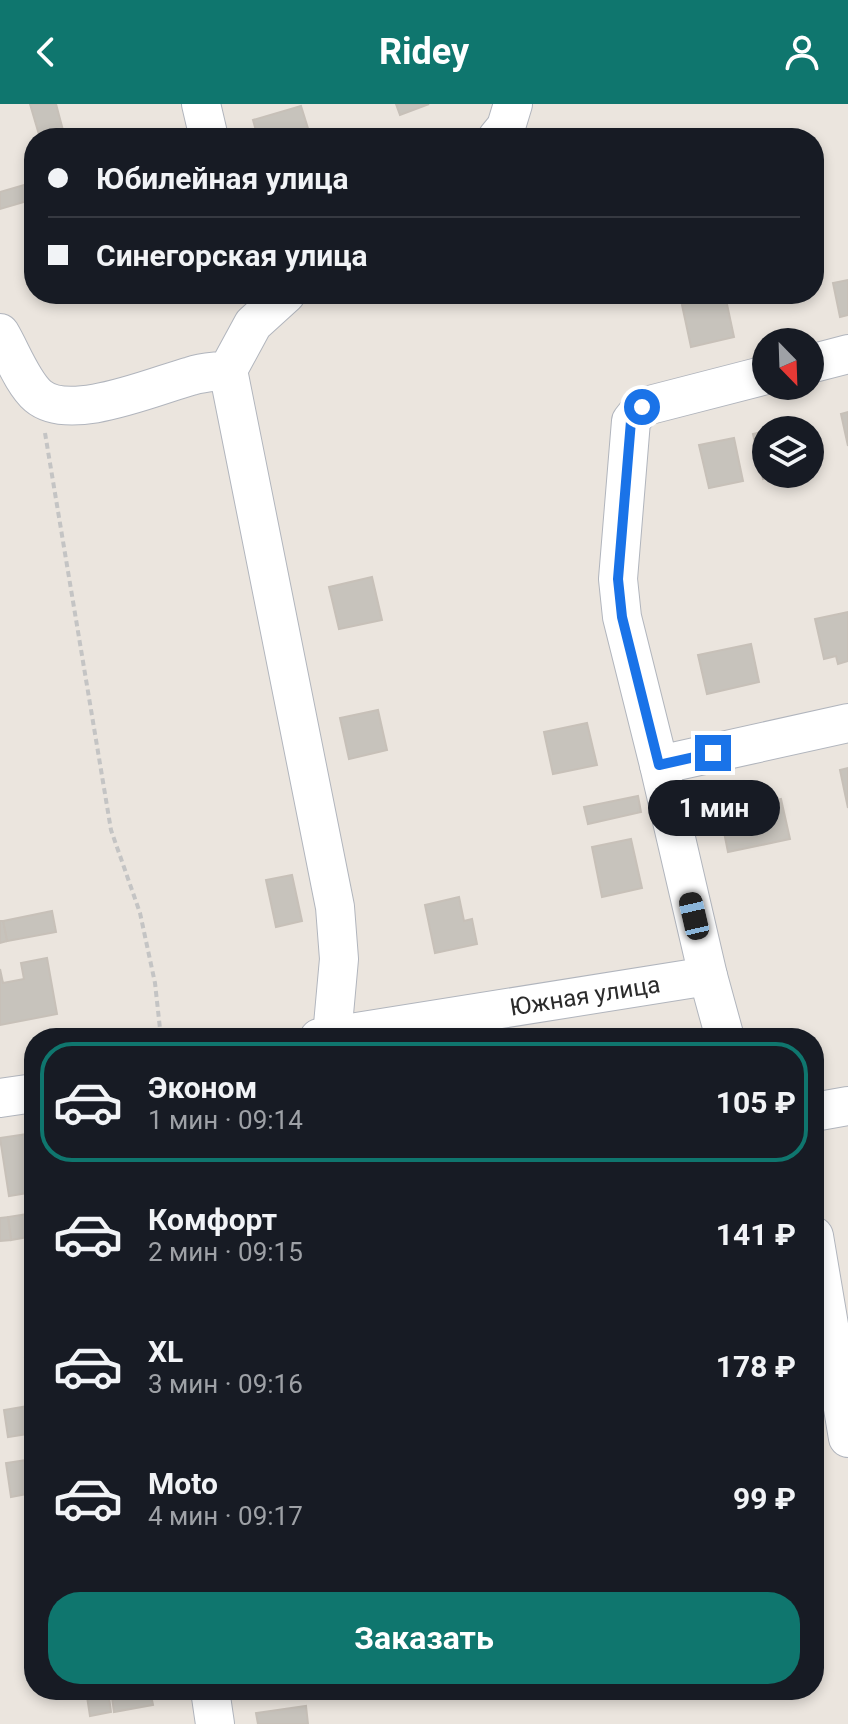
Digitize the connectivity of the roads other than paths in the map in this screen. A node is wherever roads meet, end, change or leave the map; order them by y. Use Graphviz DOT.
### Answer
graph roads {
  1 [pos="201,104"];
  2 [pos="513,104"];
  3 [pos="207,128"];
  4 [pos="505,128"];
  5 [pos="250,309"];
  6 [pos="0,333"];
  7 [pos="848,354"];
  8 [pos="824,360"];
  9 [pos="228,370"];
  10 [pos="752,379"];
  11 [pos="848,723"];
  12 [pos="659,765"];
  13 [pos="708,976"];
  14 [pos="328,1028"];
  15 [pos="382,1028"];
  16 [pos="722,1028"];
  17 [pos="24,1094"];
  18 [pos="0,1098"];
  19 [pos="848,1106"];
  20 [pos="824,1110"];
  21 [pos="824,1295"];
  22 [pos="848,1438"];
  23 [pos="211,1700"];
  24 [pos="215,1724"];
  1 -- 3 [label="street"];
  2 -- 4 [label="street"];
  5 -- 9 [label="street"];
  6 -- 9 [label="street"];
  7 -- 8 [label="street"];
  9 -- 14 [label="street"];
  10 -- 12 [label="street"];
  11 -- 12 [label="street"];
  12 -- 13 [label="street"];
  13 -- 15 [label="street, Южная улица"];
  13 -- 16 [label="street"];
  17 -- 18 [label="street"];
  19 -- 20 [label="street"];
  21 -- 22 [label="street"];
  23 -- 24 [label="street"];
}
